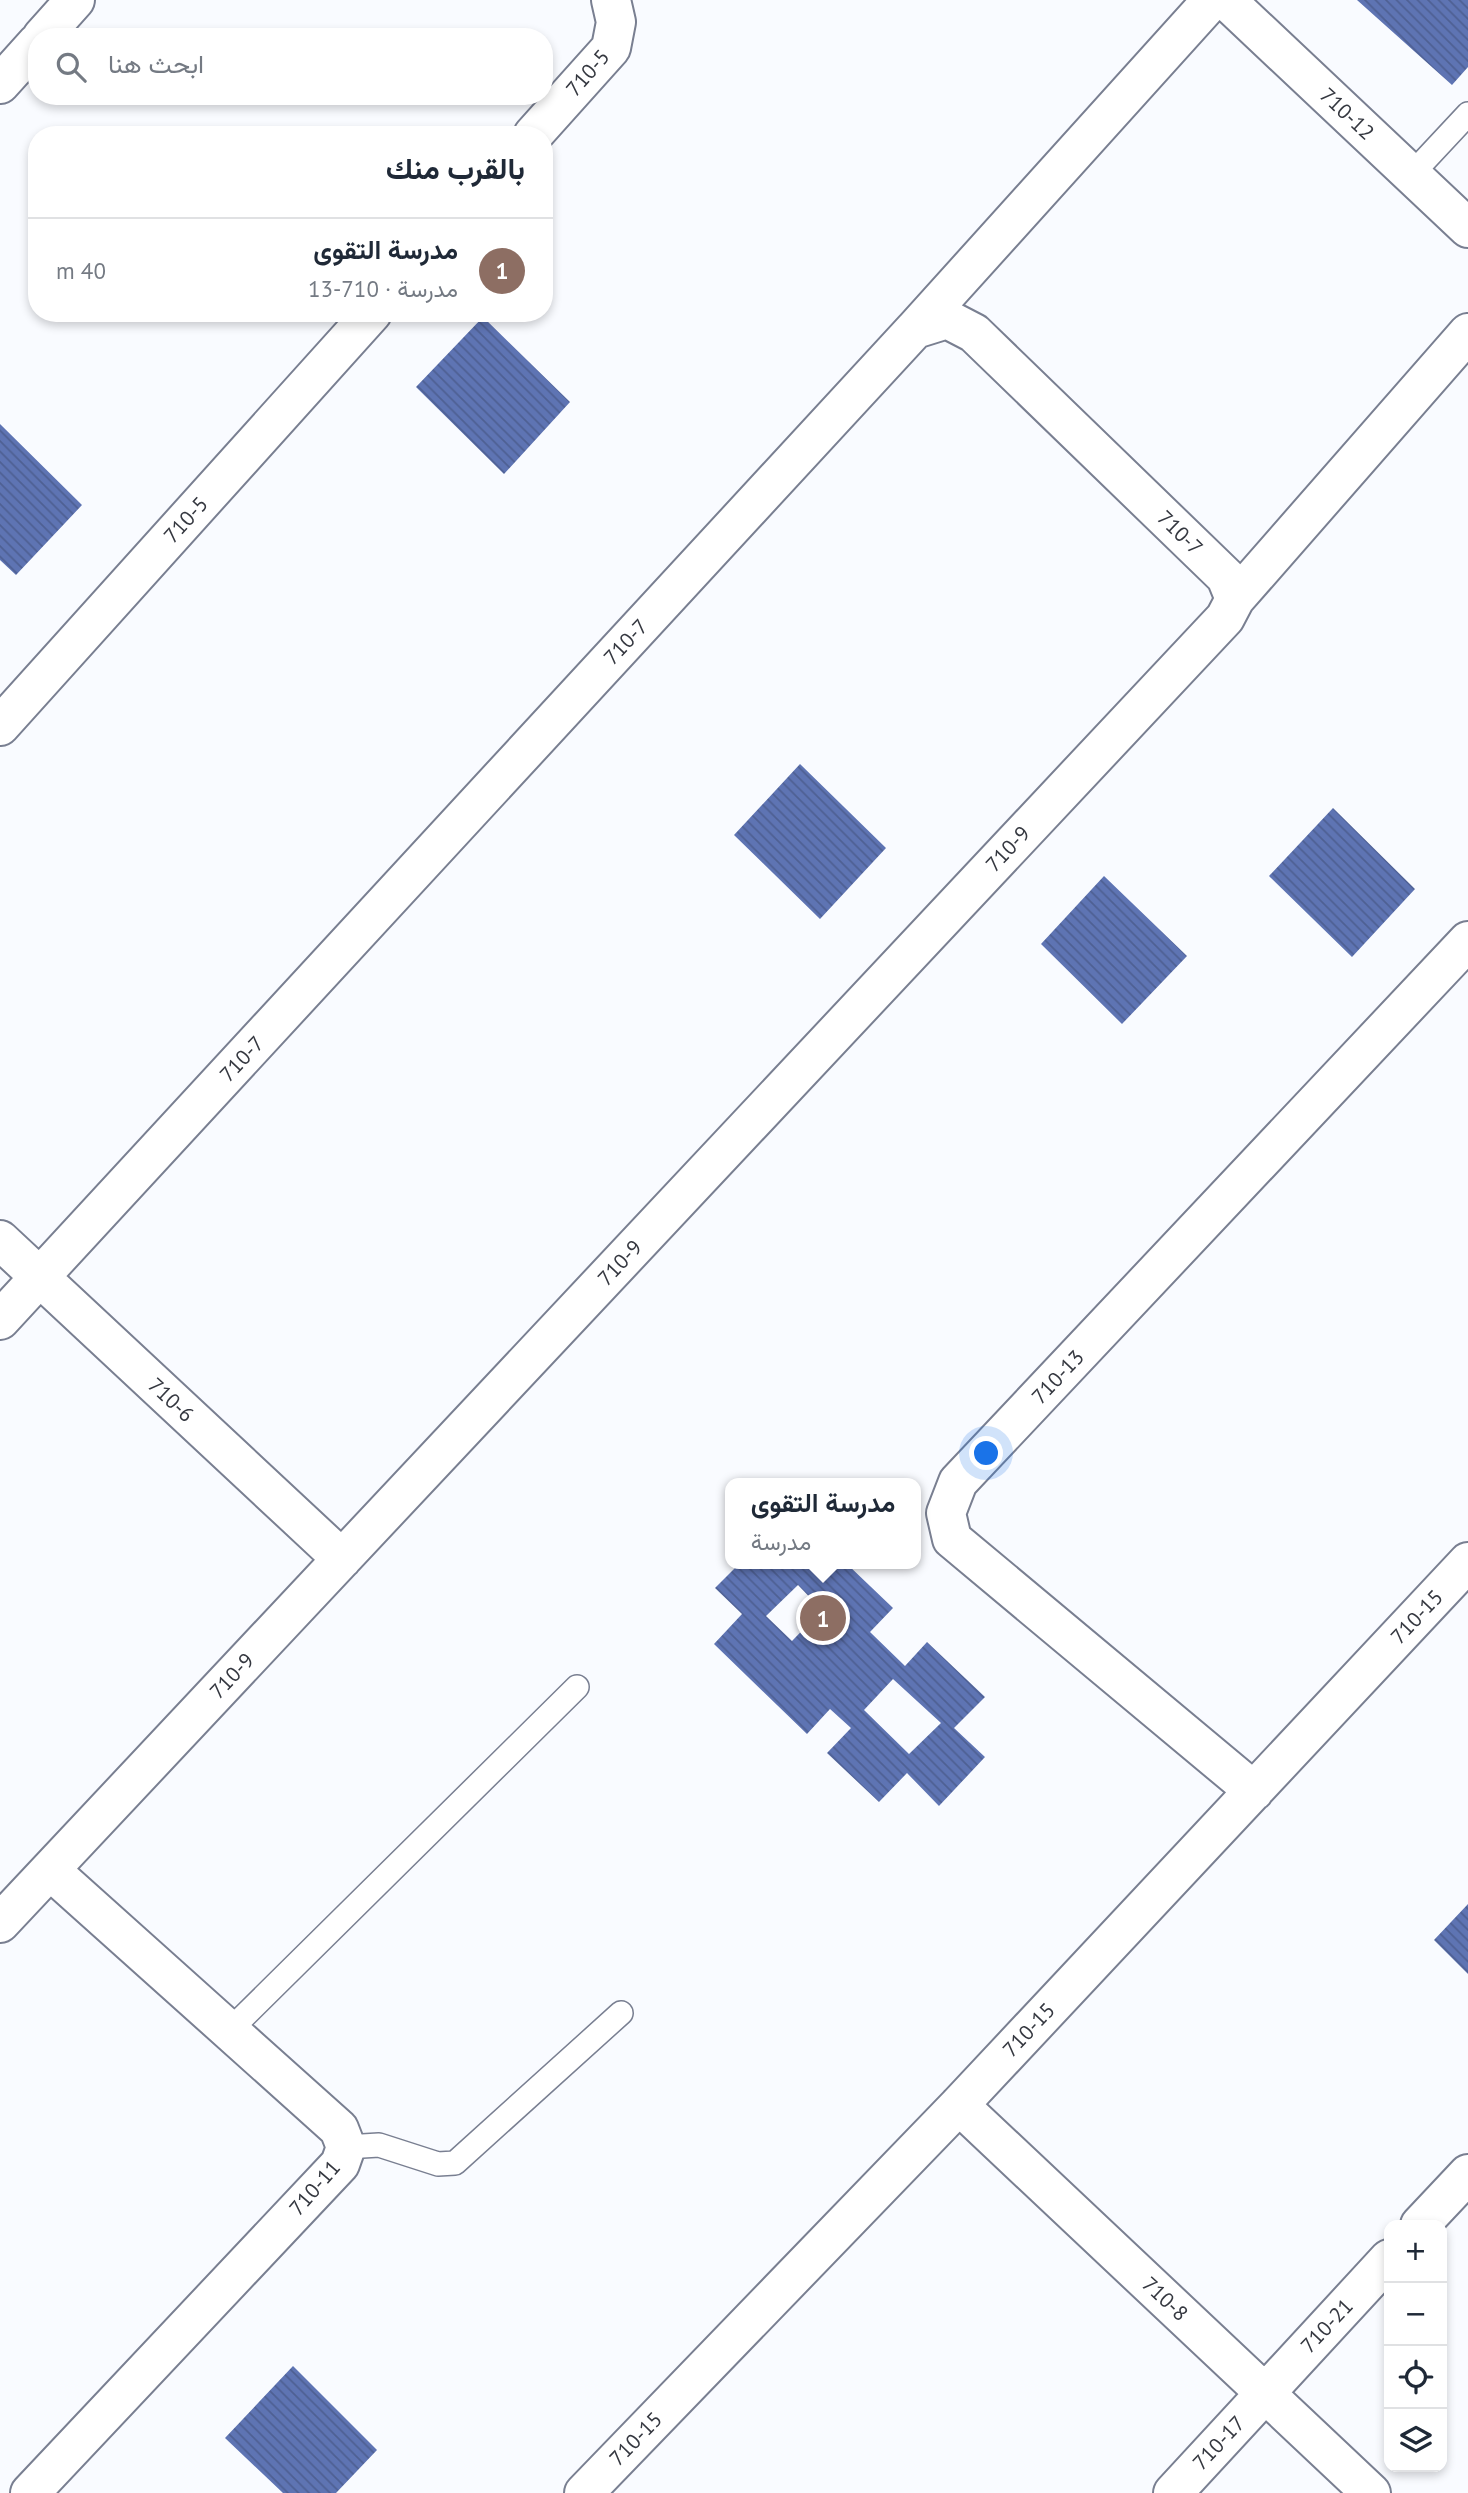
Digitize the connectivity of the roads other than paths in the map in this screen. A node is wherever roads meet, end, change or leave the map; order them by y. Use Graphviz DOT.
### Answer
graph roads {
  1 [pos="75,0"];
  2 [pos="1212,0"];
  3 [pos="1226,0"];
  4 [pos="621,7"];
  5 [pos="50,28"];
  6 [pos="28,53"];
  7 [pos="0,84"];
  8 [pos="1468,114"];
  9 [pos="541,126"];
  10 [pos="1411,175"];
  11 [pos="1468,228"];
  12 [pos="364,322"];
  13 [pos="915,329"];
  14 [pos="1468,333"];
  15 [pos="1235,599"];
  16 [pos="0,726"];
  17 [pos="1468,941"];
  18 [pos="0,1240"];
  19 [pos="40,1278"];
  20 [pos="0,1320"];
  21 [pos="342,1559"];
  22 [pos="1468,1562"];
  23 [pos="577,1687"];
  24 [pos="1254,1791"];
  25 [pos="50,1870"];
  26 [pos="0,1923"];
  27 [pos="621,2013"];
  28 [pos="229,2031"];
  29 [pos="959,2105"];
  30 [pos="346,2147"];
  31 [pos="1468,2174"];
  32 [pos="1425,2220"];
  33 [pos="1384,2264"];
  34 [pos="1266,2394"];
  35 [pos="30,2493"];
  36 [pos="584,2493"];
  37 [pos="1173,2493"];
  38 [pos="1371,2493"];
  1 -- 5 [label="street"];
  2 -- 13 [label="street"];
  3 -- 10 [label="street, 710-12"];
  4 -- 9 [label="street, 710-5"];
  6 -- 7 [label="street"];
  8 -- 10 [label="lane"];
  10 -- 11 [label="street, 710-12"];
  12 -- 16 [label="street, 710-5"];
  13 -- 15 [label="street, 710-7"];
  13 -- 19 [label="street, 710-7"];
  14 -- 15 [label="street, 710-9"];
  15 -- 21 [label="street, 710-9"];
  17 -- 24 [label="street, 710-13"];
  18 -- 19 [label="street, 710-6"];
  19 -- 20 [label="street, 710-7"];
  19 -- 21 [label="street, 710-6"];
  21 -- 25 [label="street, 710-9"];
  22 -- 24 [label="street, 710-15"];
  23 -- 28 [label="lane"];
  24 -- 29 [label="street, 710-15"];
  25 -- 26 [label="street, 710-9"];
  25 -- 28 [label="street, 710-11"];
  27 -- 30 [label="lane"];
  28 -- 30 [label="street, 710-11"];
  29 -- 34 [label="street, 710-8"];
  29 -- 36 [label="street, 710-15"];
  30 -- 35 [label="street, 710-11"];
  31 -- 32 [label="street"];
  33 -- 34 [label="street, 710-21"];
  34 -- 37 [label="street, 710-17"];
  34 -- 38 [label="street, 710-8"];
}
